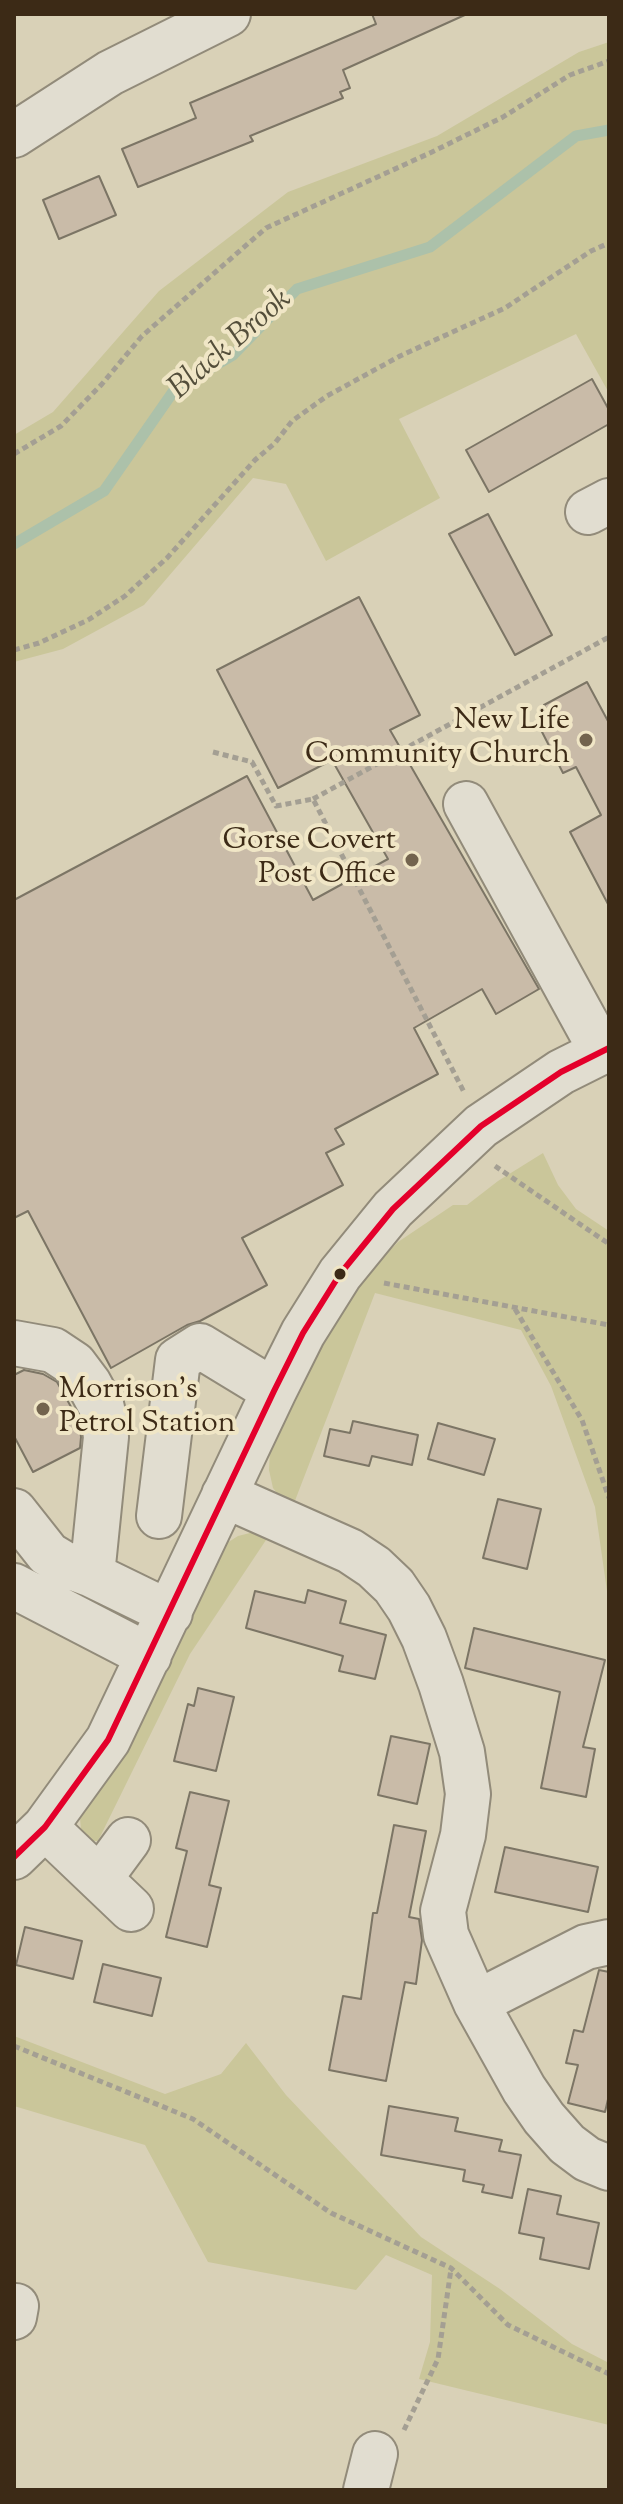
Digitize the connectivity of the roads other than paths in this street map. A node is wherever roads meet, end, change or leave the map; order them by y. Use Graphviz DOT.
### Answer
graph roads {
  1 [pos="228,14"];
  2 [pos="14,135"];
  3 [pos="466,804"];
  4 [pos="605,1050"];
  5 [pos="14,1343"];
  6 [pos="274,1391"];
  7 [pos="224,1495"];
  8 [pos="14,1511"];
  9 [pos="159,1516"];
  10 [pos="92,1575"];
  11 [pos="14,1586"];
  12 [pos="170,1613"];
  13 [pos="149,1656"];
  14 [pos="45,1827"];
  15 [pos="128,1840"];
  16 [pos="14,1857"];
  17 [pos="100,1878"];
  18 [pos="131,1909"];
  19 [pos="609,1942"];
  20 [pos="476,2003"];
  21 [pos="609,2168"];
  1 -- 2 [label="street"];
  3 -- 4 [label="street"];
  4 -- 6 [label="street"];
  5 -- 10 [label="street"];
  6 -- 7 [label="street"];
  6 -- 9 [label="street"];
  7 -- 12 [label="street"];
  7 -- 20 [label="street"];
  8 -- 10 [label="street"];
  10 -- 12 [label="street"];
  11 -- 13 [label="street"];
  12 -- 13 [label="street"];
  13 -- 14 [label="street"];
  14 -- 16 [label="street"];
  14 -- 17 [label="street"];
  15 -- 17 [label="street"];
  17 -- 18 [label="street"];
  19 -- 20 [label="street"];
  20 -- 21 [label="street"];
}
